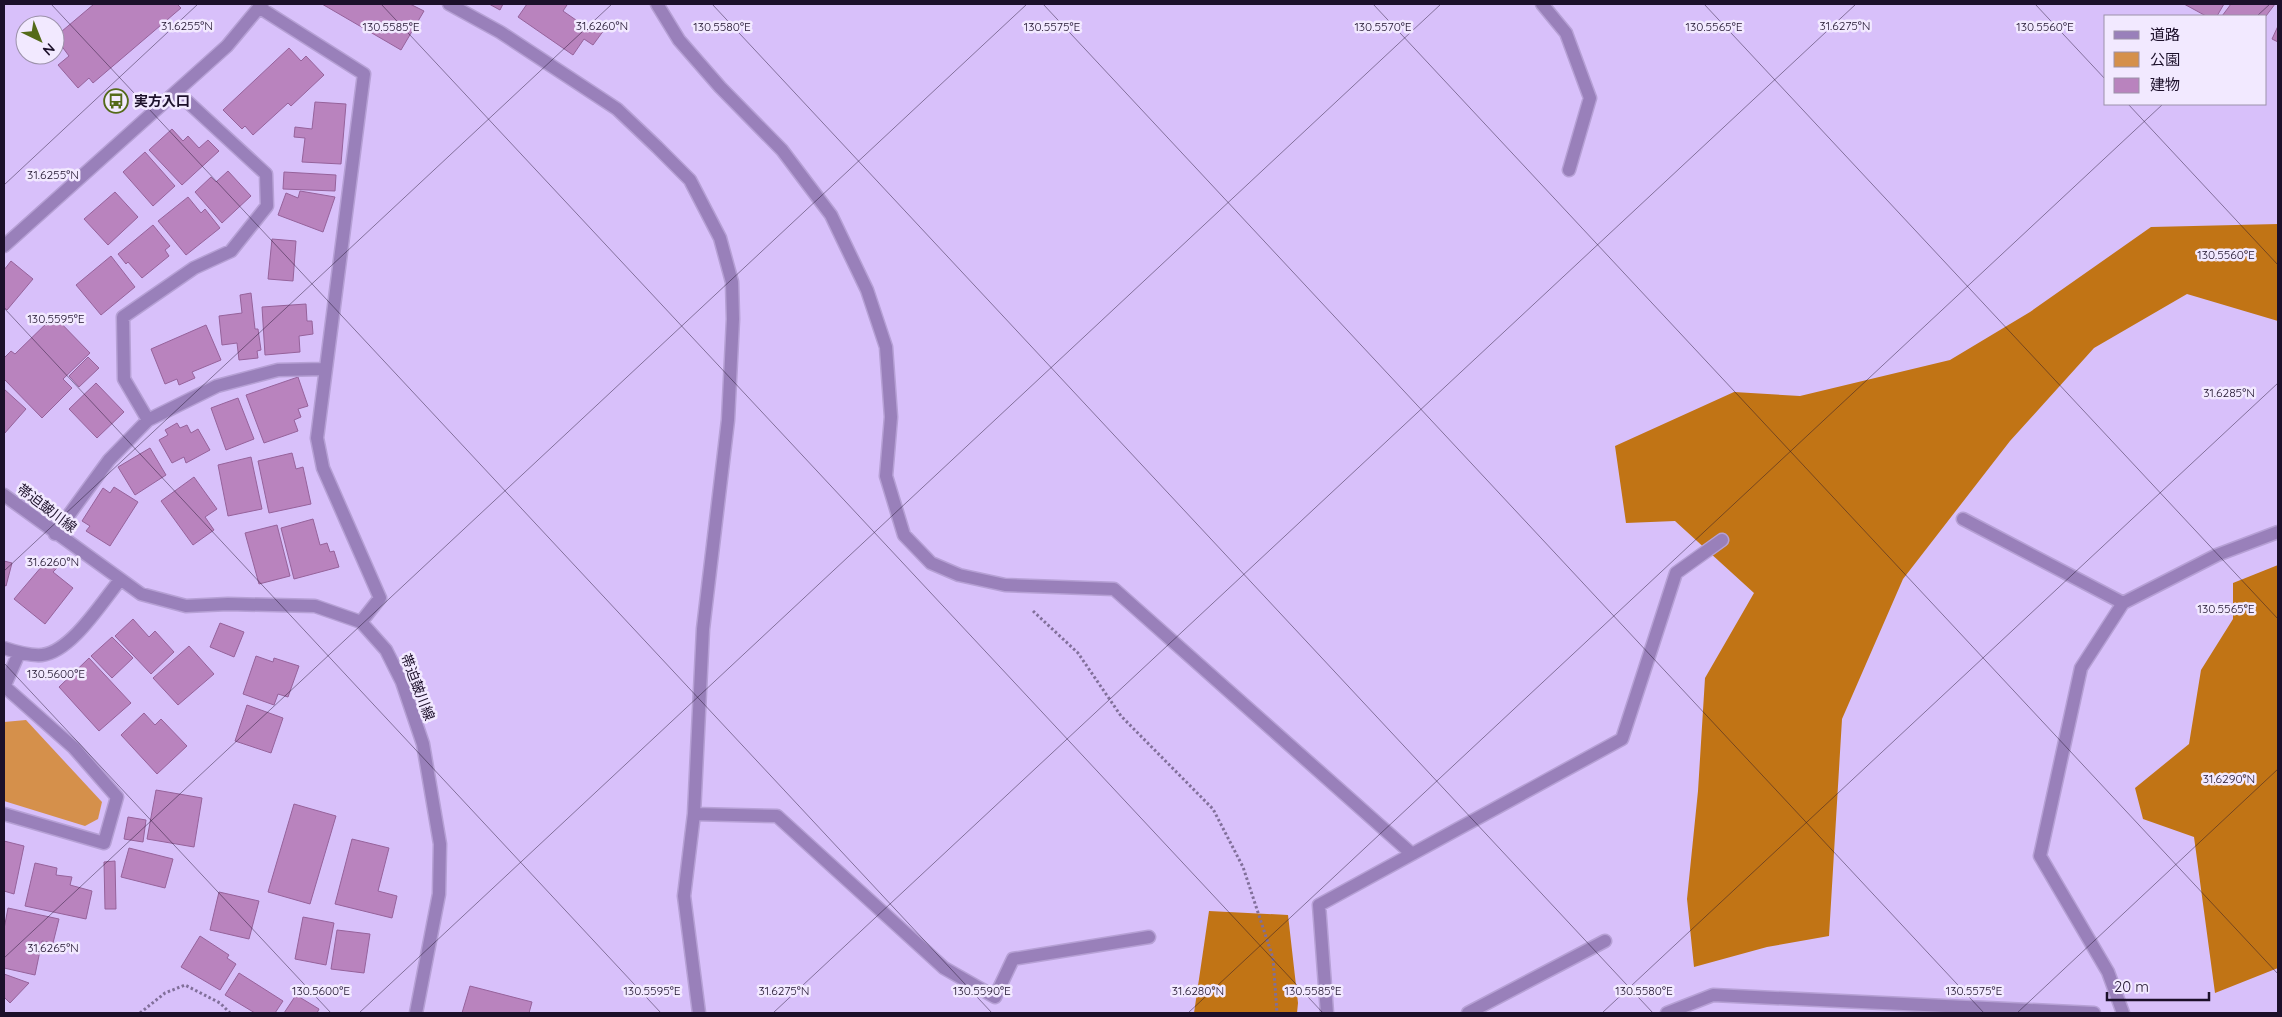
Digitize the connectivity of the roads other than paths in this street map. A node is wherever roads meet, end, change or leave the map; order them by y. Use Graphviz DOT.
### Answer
graph roads {
  1 [pos="449,4"];
  2 [pos="657,4"];
  3 [pos="1542,4"];
  4 [pos="261,6"];
  5 [pos="177,92"];
  6 [pos="1569,170"];
  7 [pos="4,246"];
  8 [pos="324,368"];
  9 [pos="148,420"];
  10 [pos="4,495"];
  11 [pos="1963,519"];
  12 [pos="2278,532"];
  13 [pos="56,534"];
  14 [pos="1722,540"];
  15 [pos="120,580"];
  16 [pos="2123,603"];
  17 [pos="360,622"];
  18 [pos="4,648"];
  19 [pos="19,652"];
  20 [pos="4,687"];
  21 [pos="4,814"];
  22 [pos="694,814"];
  23 [pos="1412,854"];
  24 [pos="1149,938"];
  25 [pos="1605,940"];
  26 [pos="416,1013"];
  27 [pos="699,1013"];
  28 [pos="1327,1013"];
  29 [pos="1468,1013"];
  30 [pos="1668,1013"];
  31 [pos="2094,1013"];
  32 [pos="2123,1013"];
  1 -- 22 [label="street"];
  2 -- 23 [label="street"];
  3 -- 6 [label="street"];
  4 -- 5 [label="street"];
  4 -- 8 [label="street"];
  5 -- 7 [label="street"];
  5 -- 9 [label="street"];
  8 -- 9 [label="street"];
  8 -- 17 [label="street"];
  9 -- 13 [label="street"];
  10 -- 13 [label="street, 帯迫皷川線"];
  11 -- 16 [label="street"];
  12 -- 16 [label="street"];
  13 -- 15 [label="street, 帯迫皷川線"];
  14 -- 23 [label="street"];
  15 -- 17 [label="street, 帯迫皷川線"];
  15 -- 19 [label="street"];
  16 -- 32 [label="street"];
  17 -- 26 [label="street, 帯迫皷川線"];
  18 -- 19 [label="street"];
  19 -- 20 [label="street"];
  20 -- 21 [label="street"];
  22 -- 24 [label="street"];
  22 -- 27 [label="street"];
  23 -- 28 [label="street"];
  25 -- 29 [label="street"];
  30 -- 31 [label="street"];
}
